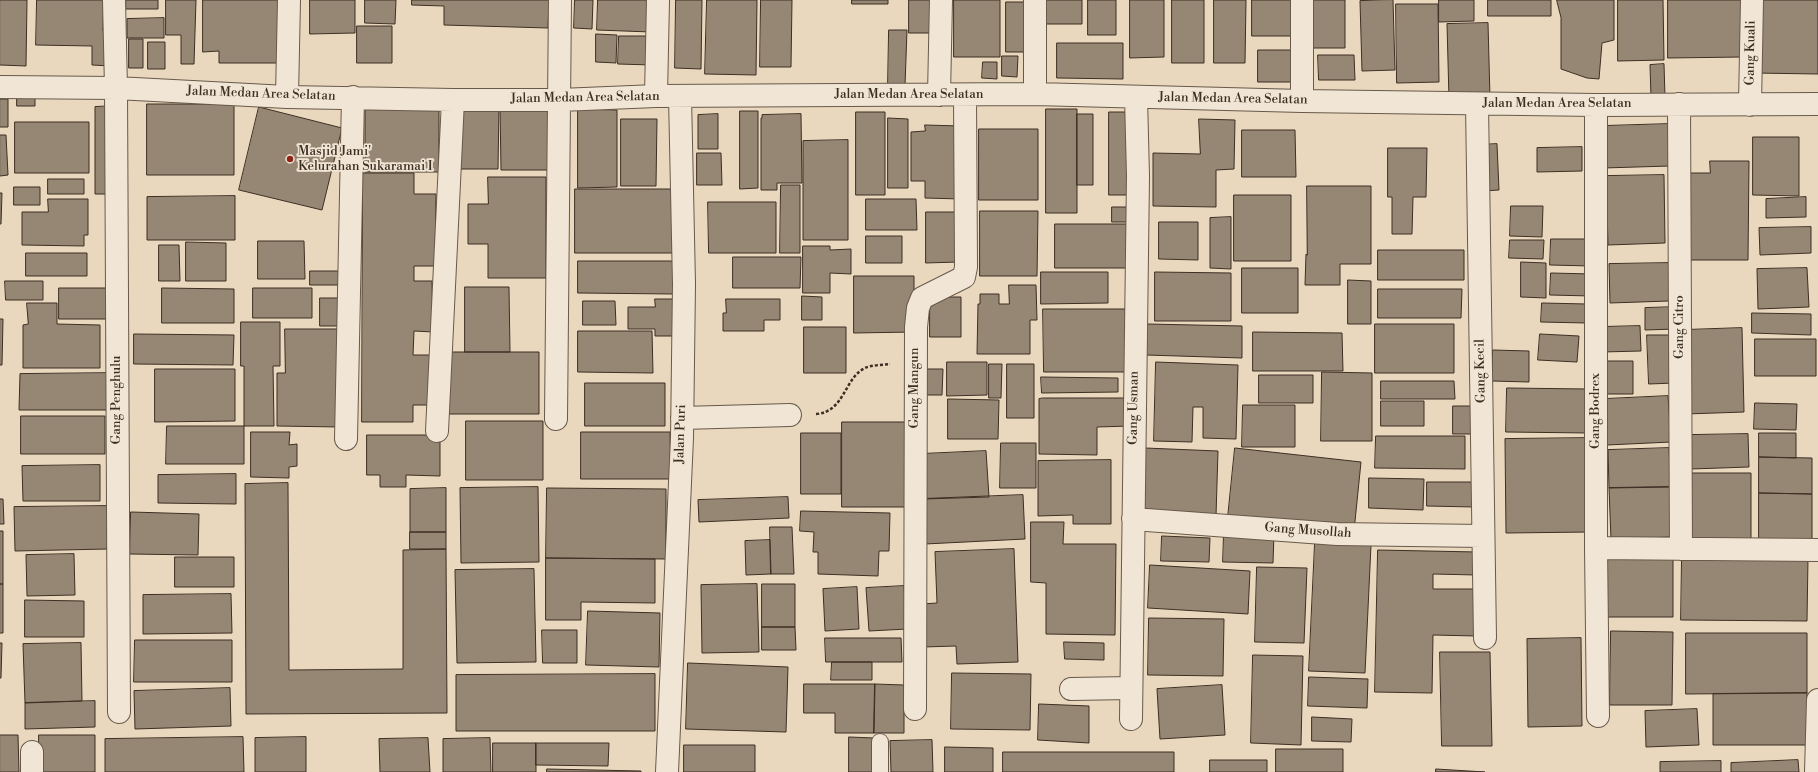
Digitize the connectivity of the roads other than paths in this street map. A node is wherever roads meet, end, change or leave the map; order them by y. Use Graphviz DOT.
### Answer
graph roads {
  1 [pos="114,0"];
  2 [pos="289,0"];
  3 [pos="560,0"];
  4 [pos="658,0"];
  5 [pos="941,0"];
  6 [pos="1035,0"];
  7 [pos="1302,0"];
  8 [pos="1752,0"];
  9 [pos="0,87"];
  10 [pos="116,88"];
  11 [pos="1034,94"];
  12 [pos="939,95"];
  13 [pos="965,95"];
  14 [pos="656,96"];
  15 [pos="680,96"];
  16 [pos="287,97"];
  17 [pos="353,97"];
  18 [pos="1136,97"];
  19 [pos="453,100"];
  20 [pos="560,100"];
  21 [pos="1302,101"];
  22 [pos="1477,104"];
  23 [pos="1679,104"];
  24 [pos="1818,104"];
  25 [pos="1750,105"];
  26 [pos="1596,106"];
  27 [pos="790,415"];
  28 [pos="682,418"];
  29 [pos="556,419"];
  30 [pos="437,432"];
  31 [pos="346,439"];
  32 [pos="1133,519"];
  33 [pos="1483,536"];
  34 [pos="1596,548"];
  35 [pos="1681,549"];
  36 [pos="1818,550"];
  37 [pos="1485,638"];
  38 [pos="1131,688"];
  39 [pos="1070,689"];
  40 [pos="1818,700"];
  41 [pos="915,709"];
  42 [pos="119,712"];
  43 [pos="1598,716"];
  44 [pos="1131,719"];
  45 [pos="880,742"];
  46 [pos="667,772"];
  47 [pos="880,772"];
  48 [pos="1816,772"];
  1 -- 10 [label="street, Gang Penghulu"];
  2 -- 16 [label="street"];
  3 -- 20 [label="street"];
  4 -- 14 [label="street"];
  5 -- 12 [label="street"];
  6 -- 11 [label="street"];
  7 -- 21 [label="street"];
  8 -- 25 [label="street, Gang Kuali"];
  9 -- 10 [label="street, Jalan Medan Area Selatan"];
  10 -- 16 [label="street, Jalan Medan Area Selatan"];
  10 -- 42 [label="street, Gang Penghulu"];
  11 -- 13 [label="street, Jalan Medan Area Selatan"];
  11 -- 18 [label="street, Jalan Medan Area Selatan"];
  12 -- 13 [label="street, Jalan Medan Area Selatan"];
  12 -- 15 [label="street, Jalan Medan Area Selatan"];
  13 -- 41 [label="street, Gang Mangun"];
  14 -- 15 [label="street, Jalan Medan Area Selatan"];
  14 -- 20 [label="street, Jalan Medan Area Selatan"];
  15 -- 28 [label="street, Jalan Puri"];
  16 -- 17 [label="street, Jalan Medan Area Selatan"];
  17 -- 19 [label="street, Jalan Medan Area Selatan"];
  17 -- 31 [label="street"];
  18 -- 21 [label="street, Jalan Medan Area Selatan"];
  18 -- 32 [label="street, Gang Usman"];
  19 -- 20 [label="street, Jalan Medan Area Selatan"];
  19 -- 30 [label="street"];
  20 -- 29 [label="street"];
  21 -- 22 [label="street, Jalan Medan Area Selatan"];
  22 -- 26 [label="street, Jalan Medan Area Selatan"];
  22 -- 33 [label="street, Gang Kecil"];
  23 -- 25 [label="street, Jalan Medan Area Selatan"];
  23 -- 26 [label="street, Jalan Medan Area Selatan"];
  23 -- 35 [label="street, Gang Citro"];
  24 -- 25 [label="street, Jalan Medan Area Selatan"];
  26 -- 34 [label="street, Gang Bodrex"];
  27 -- 28 [label="street"];
  28 -- 46 [label="street, Jalan Puri"];
  32 -- 33 [label="street, Gang Musollah"];
  32 -- 38 [label="street, Gang Usman"];
  33 -- 37 [label="street, Gang Kecil"];
  34 -- 35 [label="street"];
  34 -- 43 [label="street, Gang Bodrex"];
  35 -- 36 [label="street"];
  38 -- 39 [label="street"];
  38 -- 44 [label="street, Gang Usman"];
  40 -- 48 [label="street"];
  45 -- 47 [label="lane"];
}
